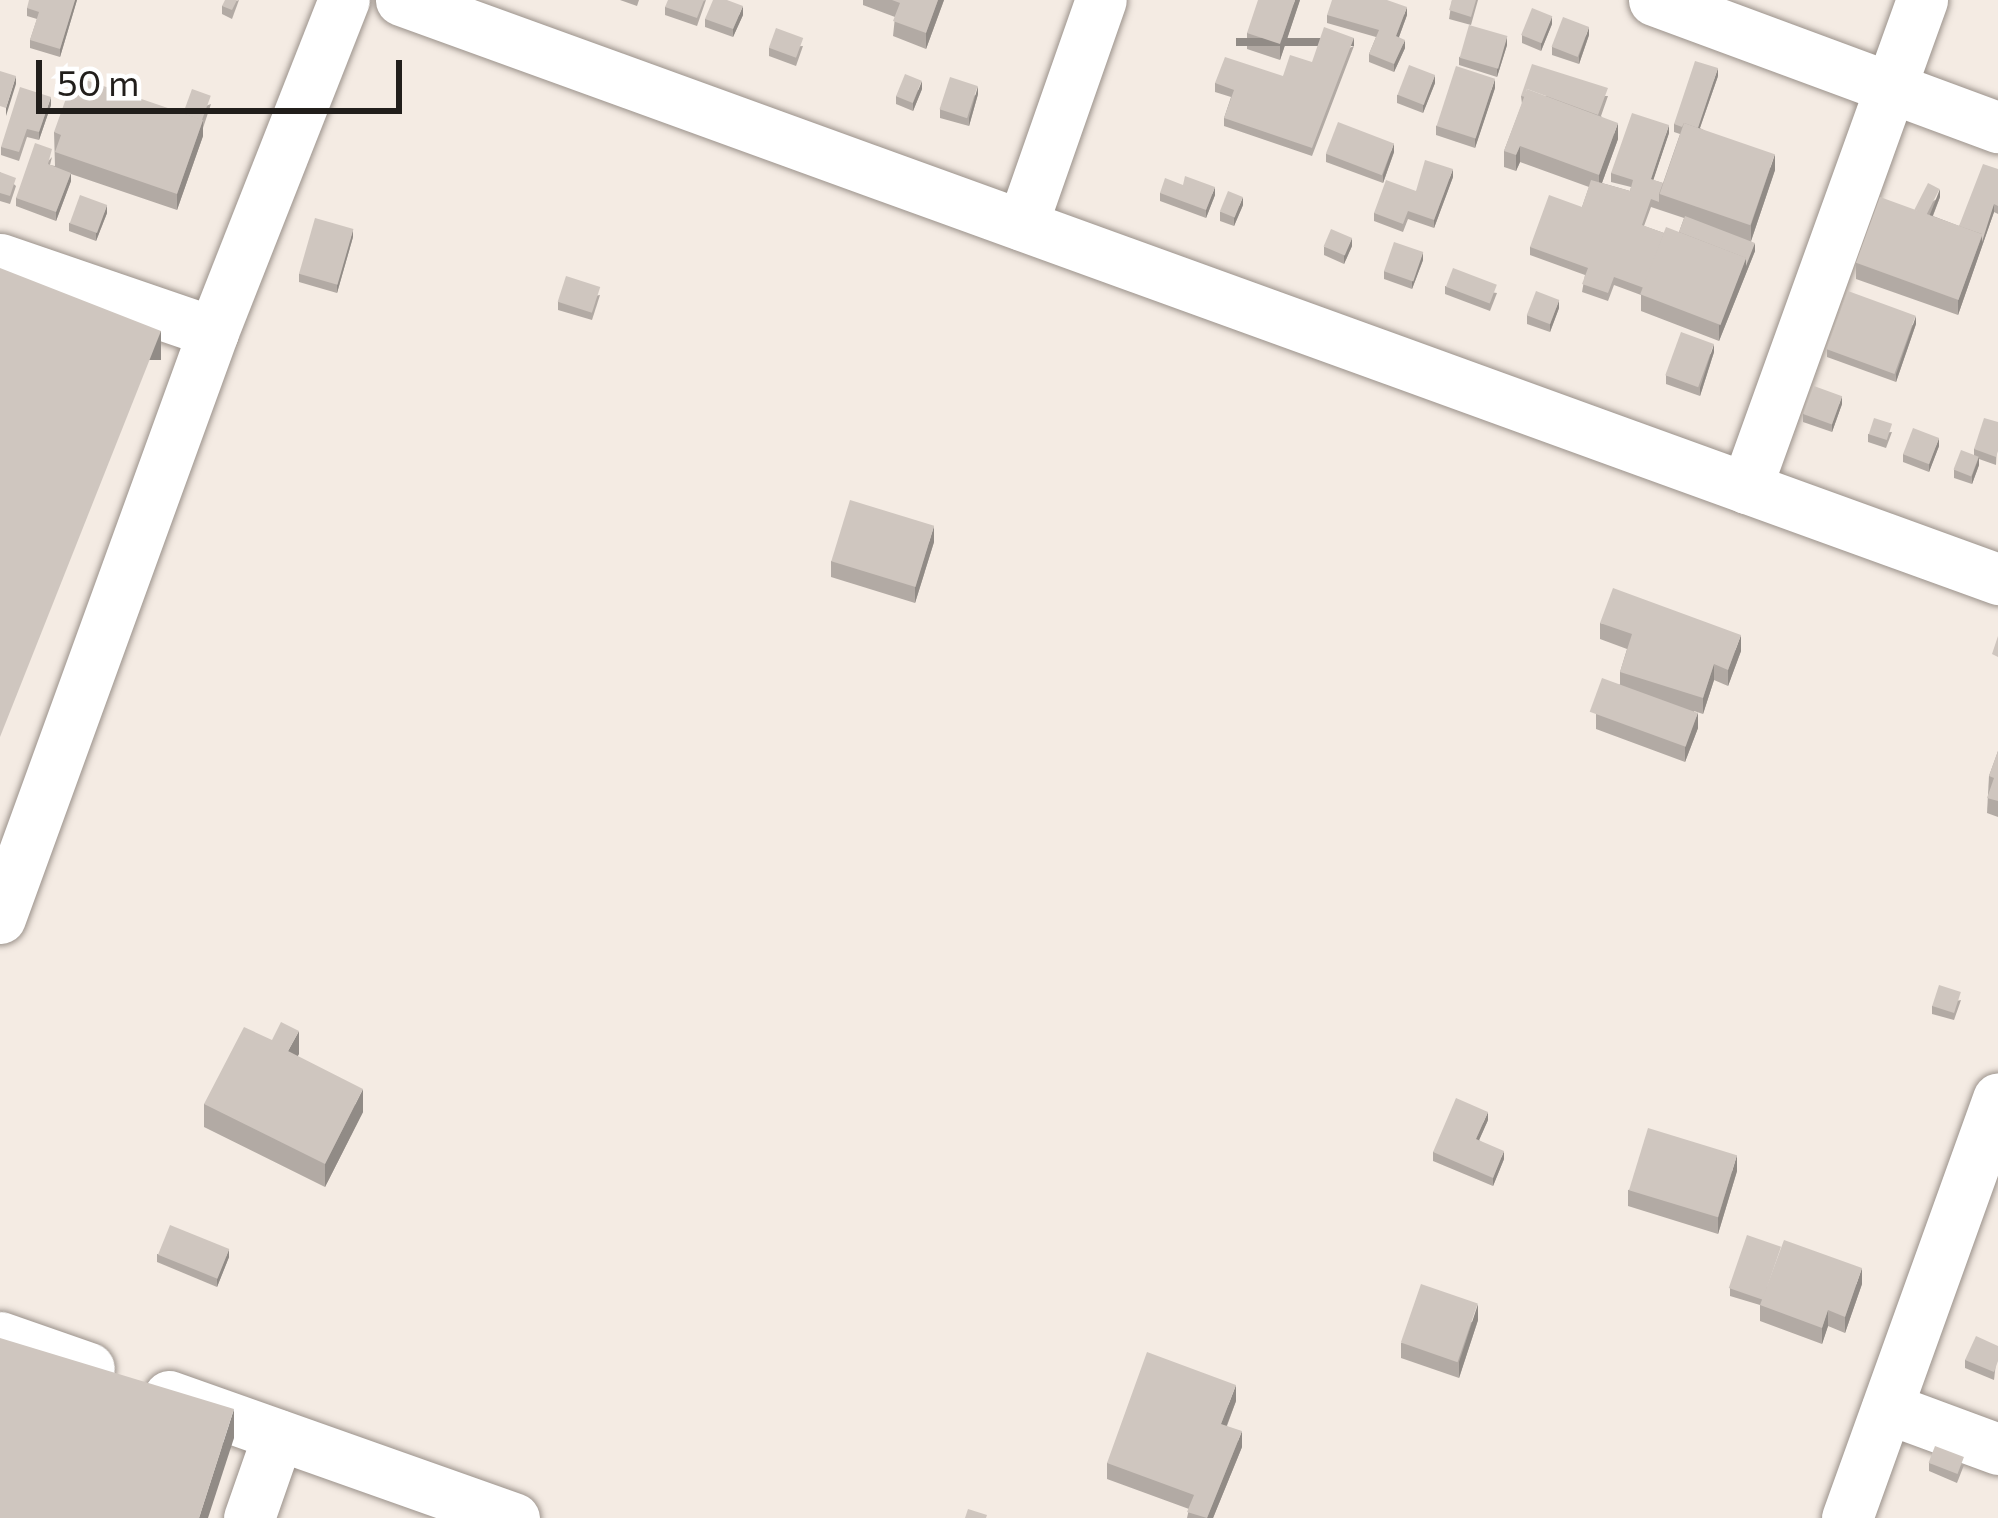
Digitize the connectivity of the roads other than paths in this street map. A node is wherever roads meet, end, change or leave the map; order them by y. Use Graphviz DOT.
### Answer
graph roads {
  1 [pos="344,0"];
  2 [pos="401,0"];
  3 [pos="1101,0"];
  4 [pos="1654,0"];
  5 [pos="1922,0"];
  6 [pos="1891,88"];
  7 [pos="1998,127"];
  8 [pos="1022,225"];
  9 [pos="0,259"];
  10 [pos="213,332"];
  11 [pos="1746,488"];
  12 [pos="1998,579"];
  13 [pos="0,918"];
  14 [pos="1998,1098"];
  15 [pos="0,1336"];
  16 [pos="1887,1408"];
  17 [pos="278,1435"];
  18 [pos="1998,1449"];
  19 [pos="249,1518"];
  20 [pos="514,1518"];
  21 [pos="1847,1518"];
  1 -- 10 [label="street"];
  2 -- 8 [label="street"];
  3 -- 8 [label="street"];
  4 -- 6 [label="street"];
  5 -- 6 [label="street"];
  6 -- 7 [label="street"];
  6 -- 11 [label="street"];
  8 -- 11 [label="street"];
  9 -- 10 [label="street"];
  10 -- 13 [label="street"];
  11 -- 12 [label="street"];
  14 -- 16 [label="street"];
  15 -- 17 [label="street"];
  16 -- 18 [label="street"];
  16 -- 21 [label="street"];
  17 -- 19 [label="street"];
  17 -- 20 [label="street"];
}
